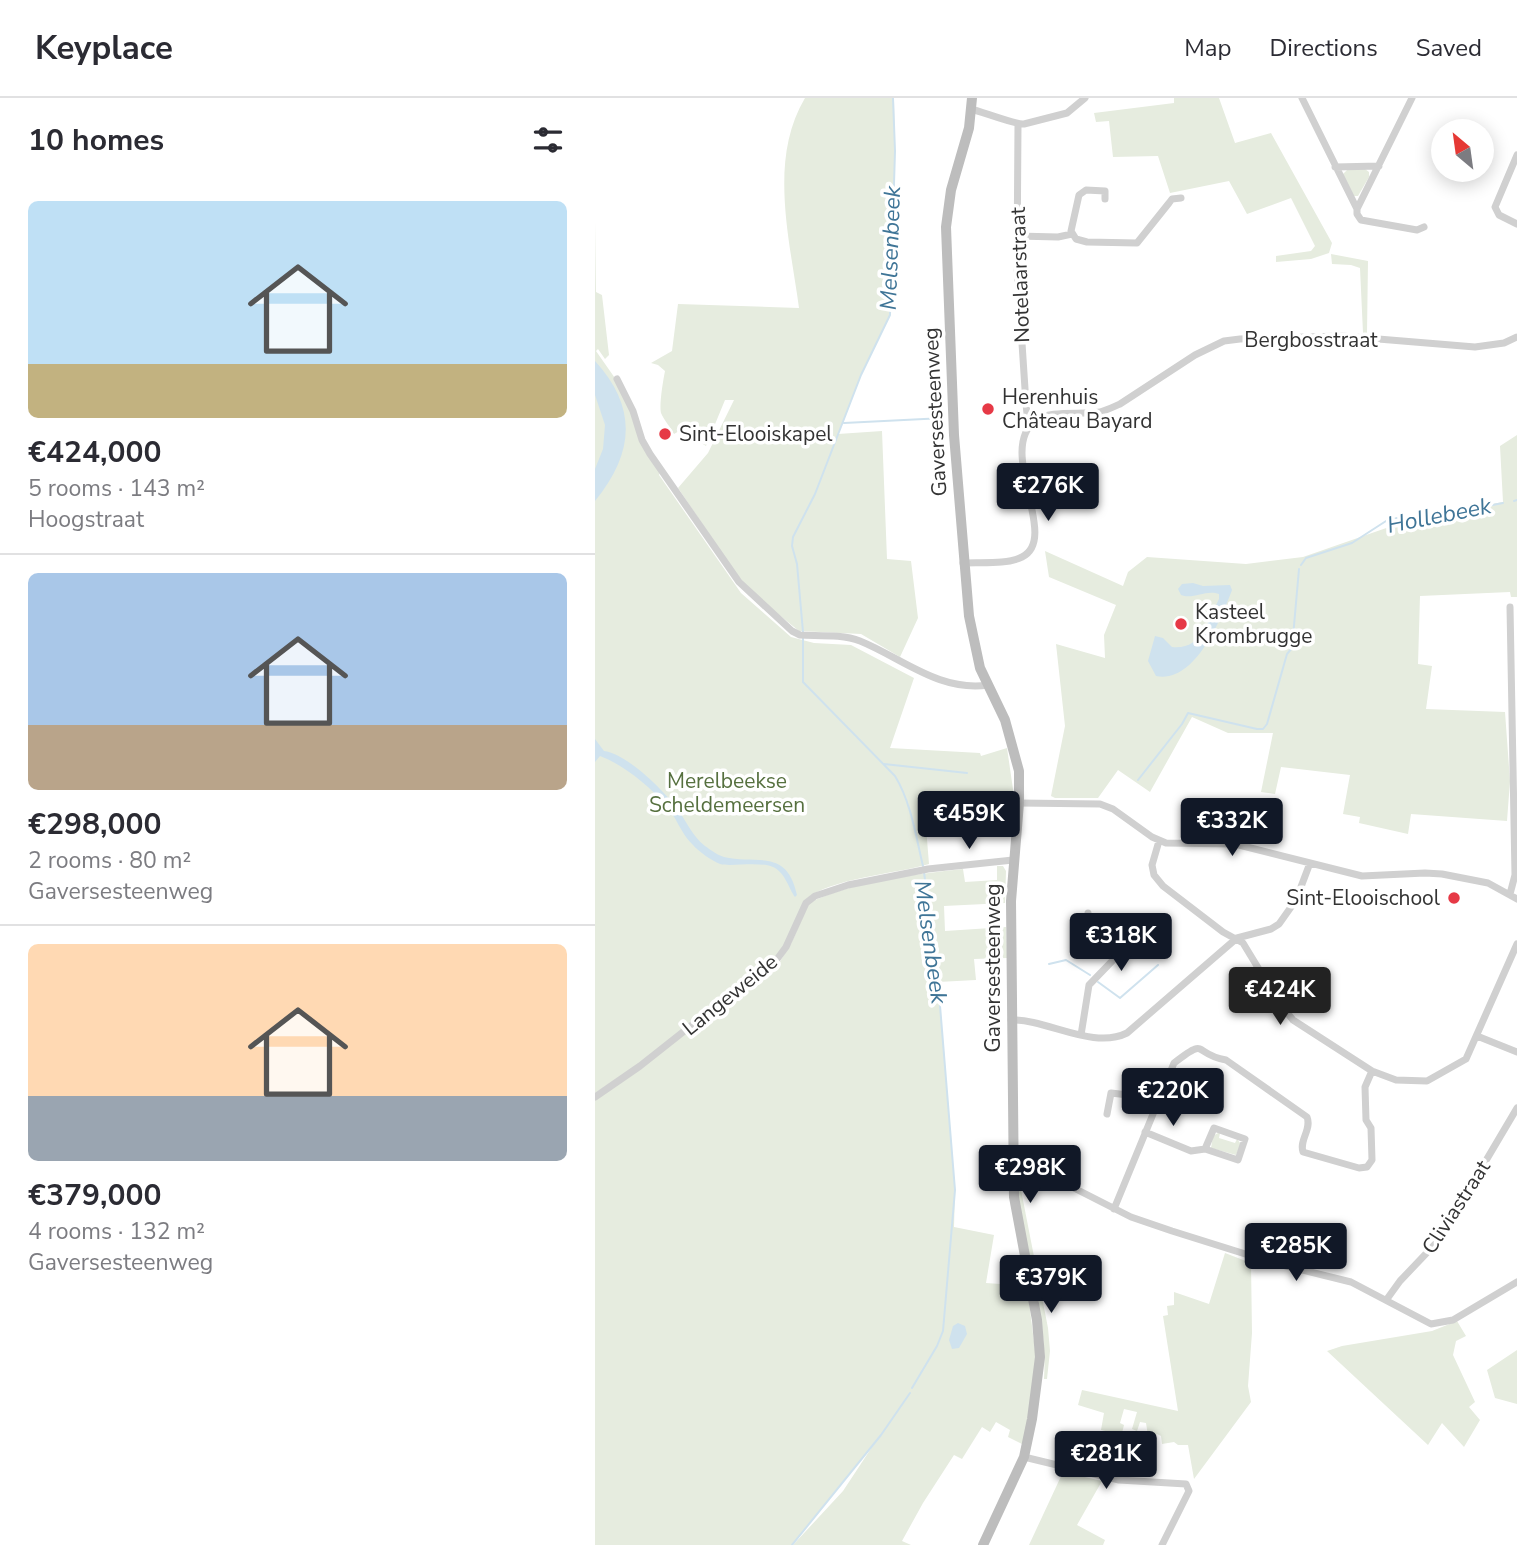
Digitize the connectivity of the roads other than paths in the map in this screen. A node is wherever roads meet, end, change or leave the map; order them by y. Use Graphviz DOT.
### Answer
graph roads {
  1 [pos="972,98"];
  2 [pos="1085,98"];
  3 [pos="1302,98"];
  4 [pos="1412,98"];
  5 [pos="971,110"];
  6 [pos="1018,125"];
  7 [pos="1517,155"];
  8 [pos="1378,166"];
  9 [pos="1335,167"];
  10 [pos="1181,198"];
  11 [pos="1105,199"];
  12 [pos="1357,209"];
  13 [pos="1517,224"];
  14 [pos="1424,227"];
  15 [pos="1072,234"];
  16 [pos="1017,236"];
  17 [pos="1517,337"];
  18 [pos="617,379"];
  19 [pos="1032,424"];
  20 [pos="963,563"];
  21 [pos="1510,607"];
  22 [pos="988,685"];
  23 [pos="1515,710"];
  24 [pos="1019,803"];
  25 [pos="1515,812"];
  26 [pos="1160,841"];
  27 [pos="1013,860"];
  28 [pos="1310,863"];
  29 [pos="1510,894"];
  30 [pos="1517,899"];
  31 [pos="1088,914"];
  32 [pos="1237,938"];
  33 [pos="1517,944"];
  34 [pos="1011,1020"];
  35 [pos="1081,1035"];
  36 [pos="1477,1036"];
  37 [pos="1517,1052"];
  38 [pos="1372,1071"];
  39 [pos="595,1097"];
  40 [pos="1156,1108"];
  41 [pos="1517,1108"];
  42 [pos="1107,1114"];
  43 [pos="1145,1132"];
  44 [pos="1205,1149"];
  45 [pos="1013,1178"];
  46 [pos="1114,1209"];
  47 [pos="1517,1282"];
  48 [pos="1387,1299"];
  49 [pos="1024,1457"];
  50 [pos="983,1545"];
  51 [pos="1161,1545"];
  1 -- 5 [label="street, Gaversesteenweg"];
  2 -- 6 [label="street"];
  3 -- 9 [label="street"];
  4 -- 8 [label="street"];
  5 -- 6 [label="street"];
  5 -- 20 [label="street, Gaversesteenweg"];
  6 -- 16 [label="street, Notelaarstraat"];
  7 -- 13 [label="street"];
  8 -- 9 [label="street"];
  8 -- 12 [label="street"];
  9 -- 12 [label="street"];
  10 -- 15 [label="street"];
  11 -- 15 [label="street"];
  12 -- 14 [label="street"];
  15 -- 16 [label="street"];
  16 -- 19 [label="street, Notelaarstraat"];
  17 -- 19 [label="street, Bergbosstraat"];
  18 -- 22 [label="street"];
  19 -- 20 [label="street"];
  20 -- 22 [label="street, Gaversesteenweg"];
  21 -- 23 [label="street"];
  22 -- 24 [label="street, Gaversesteenweg"];
  23 -- 25 [label="street"];
  24 -- 26 [label="street"];
  24 -- 27 [label="street, Gaversesteenweg"];
  25 -- 29 [label="street"];
  26 -- 28 [label="street"];
  26 -- 32 [label="street"];
  27 -- 34 [label="street, Gaversesteenweg"];
  27 -- 39 [label="street, Langeweide"];
  28 -- 29 [label="street"];
  28 -- 32 [label="street"];
  29 -- 30 [label="street"];
  31 -- 35 [label="street"];
  32 -- 35 [label="street"];
  32 -- 38 [label="street"];
  33 -- 36 [label="street"];
  34 -- 35 [label="street"];
  34 -- 45 [label="street, Gaversesteenweg"];
  36 -- 37 [label="street"];
  36 -- 38 [label="street"];
  38 -- 40 [label="street"];
  40 -- 42 [label="street"];
  40 -- 43 [label="street"];
  41 -- 48 [label="street, Cliviastraat"];
  43 -- 44 [label="street"];
  43 -- 46 [label="street"];
  44 -- 44 [label="street"];
  45 -- 46 [label="street"];
  45 -- 49 [label="street, Gaversesteenweg"];
  46 -- 48 [label="street"];
  47 -- 48 [label="street"];
  49 -- 50 [label="street, Gaversesteenweg"];
  49 -- 51 [label="street"];
}
